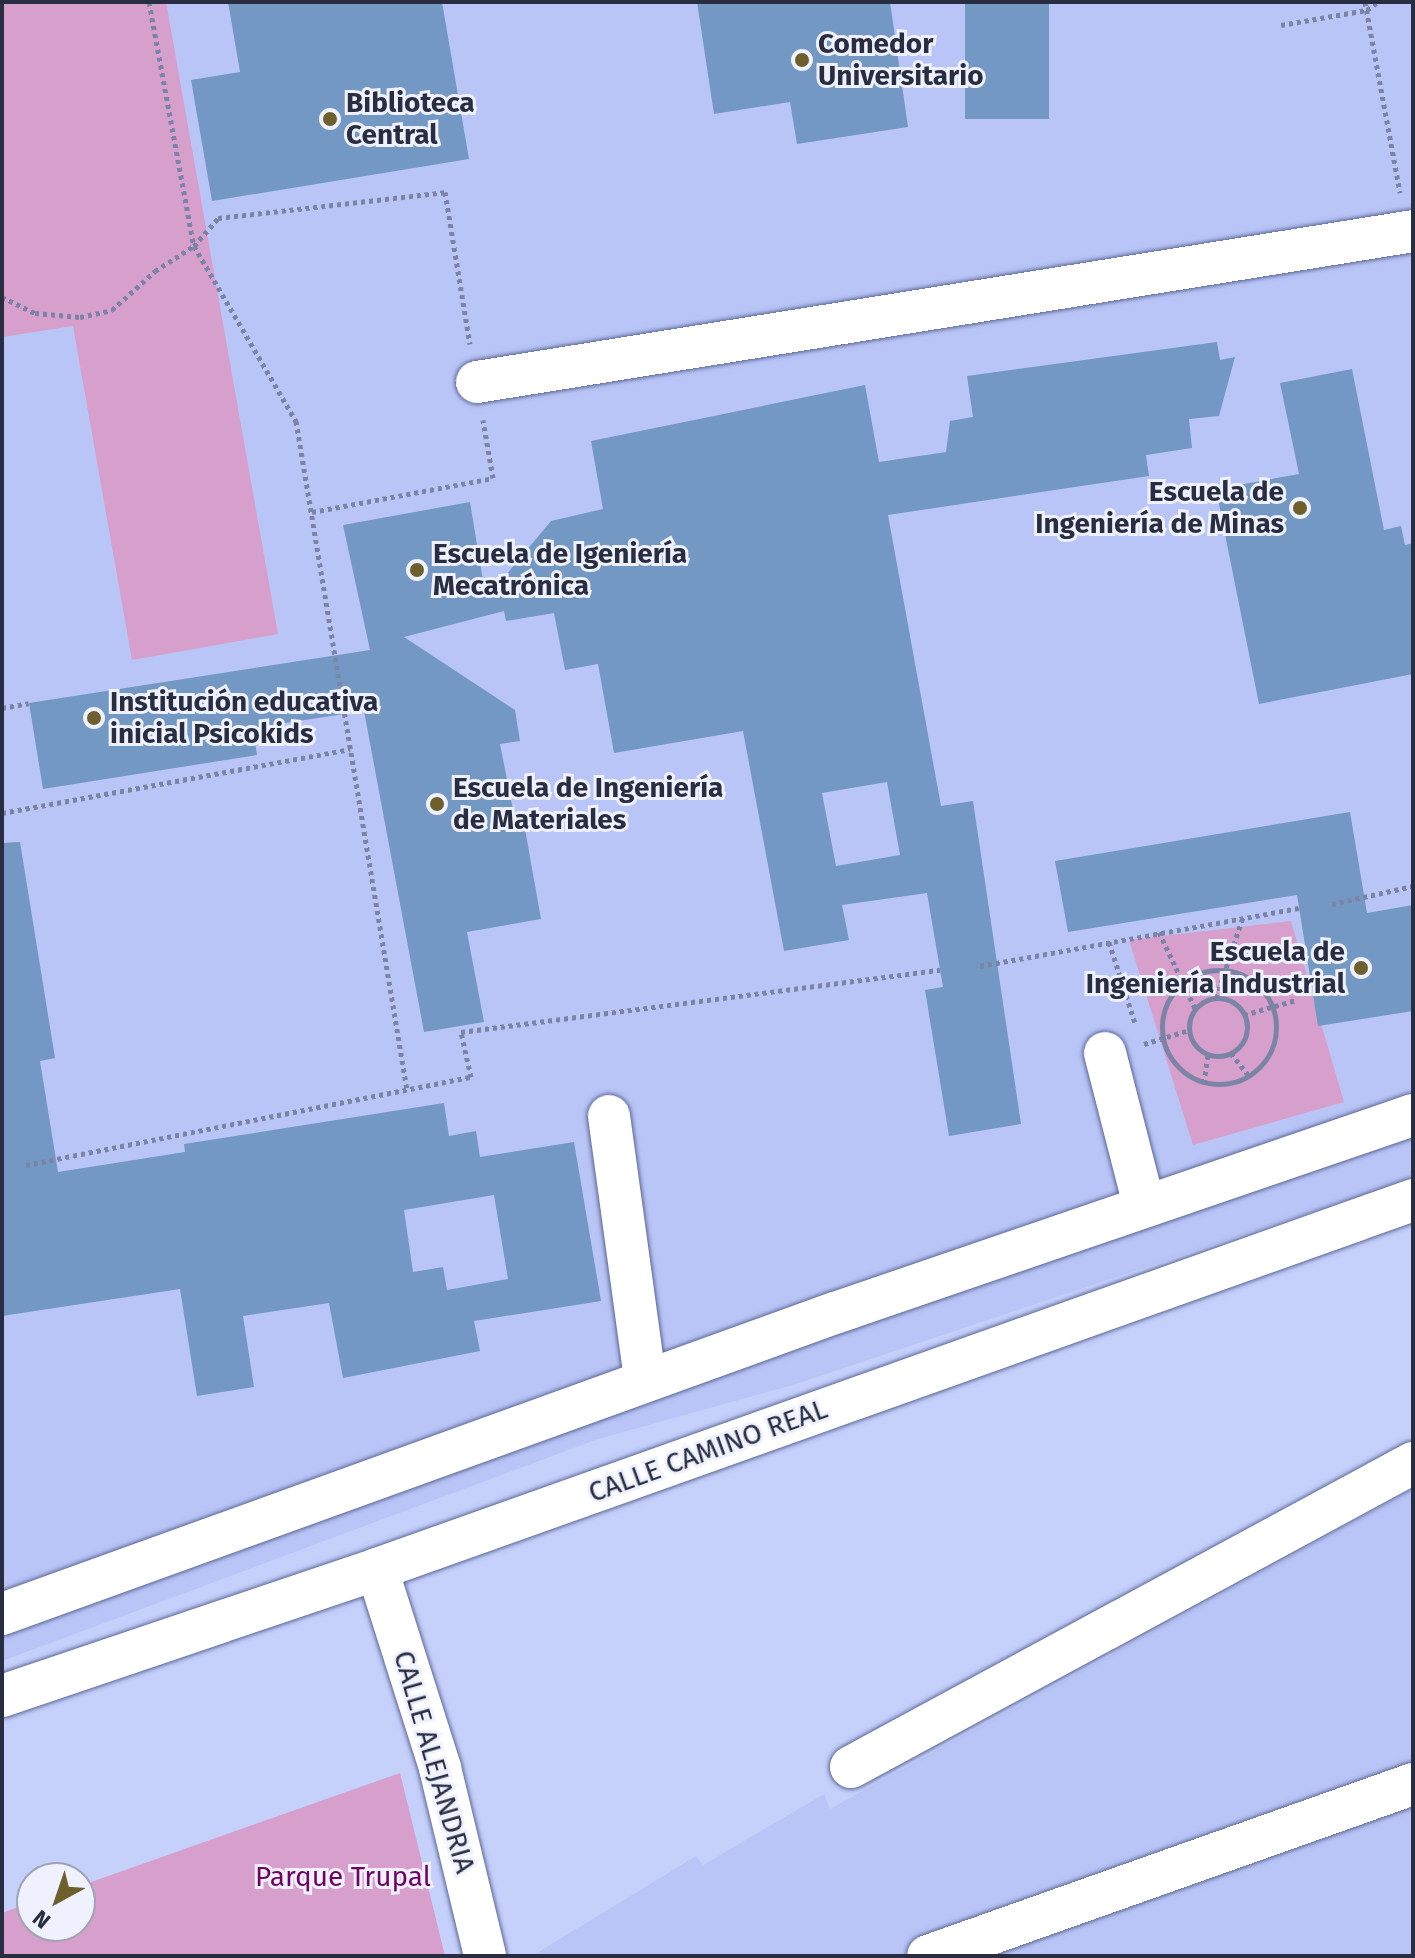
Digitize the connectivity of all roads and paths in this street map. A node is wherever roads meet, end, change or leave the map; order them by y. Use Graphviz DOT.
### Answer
graph roads {
  1 [pos="149,2"];
  2 [pos="1365,2"];
  3 [pos="1378,2"];
  4 [pos="1367,10"];
  5 [pos="1281,25"];
  6 [pos="445,192"];
  7 [pos="1410,231"];
  8 [pos="194,246"];
  9 [pos="2,297"];
  10 [pos="477,382"];
  11 [pos="29,703"];
  12 [pos="2,708"];
  13 [pos="350,749"];
  14 [pos="2,813"];
  15 [pos="1413,886"];
  16 [pos="1332,904"];
  17 [pos="1299,908"];
  18 [pos="1243,917"];
  19 [pos="1159,932"];
  20 [pos="1109,942"];
  21 [pos="980,966"];
  22 [pos="940,970"];
  23 [pos="1225,971"];
  24 [pos="1183,983"];
  25 [pos="1216,998"];
  26 [pos="1296,1000"];
  27 [pos="1272,1007"];
  28 [pos="1195,1008"];
  29 [pos="1244,1015"];
  30 [pos="1189,1030"];
  31 [pos="1163,1039"];
  32 [pos="1105,1053"];
  33 [pos="1231,1053"];
  34 [pos="1208,1055"];
  35 [pos="1249,1076"];
  36 [pos="1204,1083"];
  37 [pos="407,1090"];
  38 [pos="1413,1115"];
  39 [pos="609,1116"];
  40 [pos="26,1165"];
  41 [pos="1413,1200"];
  42 [pos="1144,1205"];
  43 [pos="645,1380"];
  44 [pos="1413,1463"];
  45 [pos="377,1569"];
  46 [pos="2,1614"];
  47 [pos="2,1696"];
  48 [pos="851,1767"];
  49 [pos="1413,1784"];
  50 [pos="485,1956"];
  51 [pos="928,1956"];
  1 -- 8 [label="path"];
  2 -- 4 [label="path"];
  3 -- 4 [label="path"];
  4 -- 5 [label="path"];
  4 -- 7 [label="path"];
  6 -- 8 [label="path"];
  7 -- 10 [label="street"];
  8 -- 9 [label="path"];
  8 -- 13 [label="path"];
  11 -- 12 [label="path"];
  13 -- 14 [label="path"];
  13 -- 37 [label="path"];
  15 -- 16 [label="path"];
  17 -- 18 [label="path"];
  18 -- 19 [label="path"];
  18 -- 23 [label="path"];
  19 -- 20 [label="path"];
  19 -- 24 [label="path"];
  20 -- 21 [label="path"];
  20 -- 31 [label="path"];
  22 -- 37 [label="path"];
  23 -- 24 [label="path"];
  23 -- 25 [label="path"];
  23 -- 27 [label="path"];
  24 -- 28 [label="path"];
  24 -- 31 [label="path"];
  25 -- 28 [label="path"];
  25 -- 29 [label="path"];
  26 -- 27 [label="path"];
  27 -- 29 [label="path"];
  27 -- 35 [label="path"];
  28 -- 30 [label="path"];
  29 -- 33 [label="path"];
  30 -- 31 [label="path"];
  30 -- 34 [label="path"];
  31 -- 36 [label="path"];
  32 -- 42 [label="street"];
  33 -- 34 [label="path"];
  33 -- 35 [label="path"];
  34 -- 36 [label="path"];
  35 -- 36 [label="path"];
  37 -- 40 [label="path"];
  38 -- 42 [label="street"];
  39 -- 43 [label="street"];
  41 -- 45 [label="street, CALLE CAMINO REAL"];
  42 -- 43 [label="street"];
  43 -- 46 [label="street"];
  44 -- 48 [label="street"];
  45 -- 47 [label="street, CALLE CAMINO REAL"];
  45 -- 50 [label="street, CALLE ALEJANDRIA"];
  49 -- 51 [label="street"];
}
